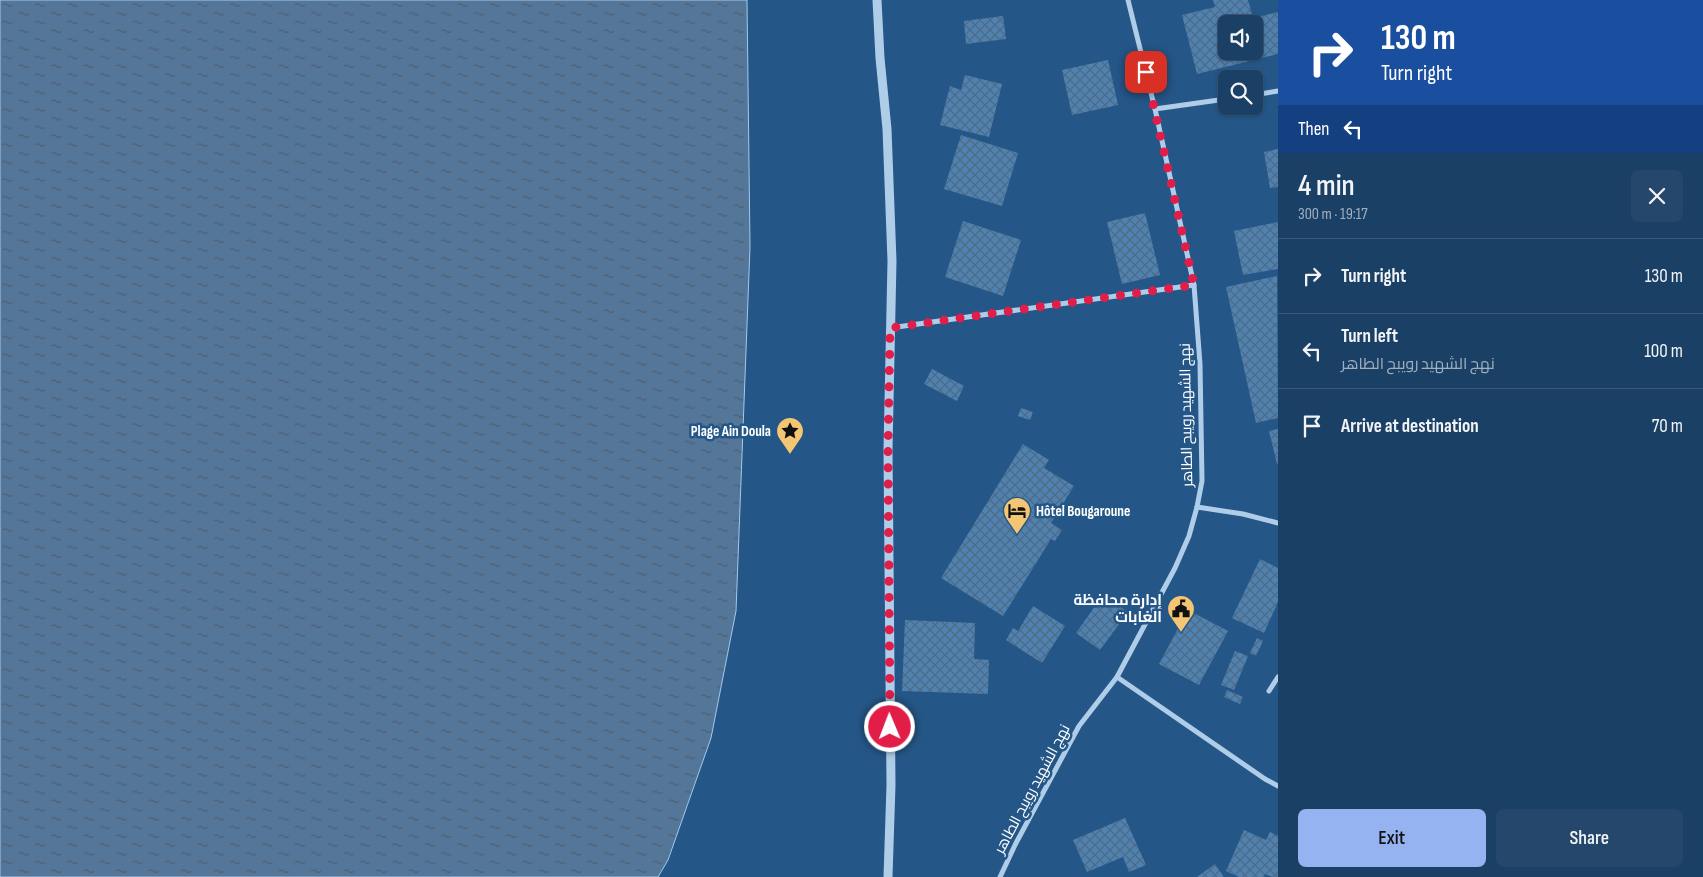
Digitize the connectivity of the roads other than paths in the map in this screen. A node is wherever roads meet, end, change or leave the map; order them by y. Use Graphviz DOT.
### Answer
graph roads {
  1 [pos="877,0"];
  2 [pos="1128,0"];
  3 [pos="1278,91"];
  4 [pos="1263,94"];
  5 [pos="1218,100"];
  6 [pos="1155,109"];
  7 [pos="1194,285"];
  8 [pos="890,328"];
  9 [pos="1198,507"];
  10 [pos="1278,523"];
  11 [pos="1117,677"];
  12 [pos="1278,677"];
  13 [pos="1269,691"];
  14 [pos="1278,786"];
  15 [pos="888,877"];
  16 [pos="1000,877"];
  1 -- 8 [label="street"];
  2 -- 6 [label="street, نهج الشهيد رويبح الطاهر"];
  3 -- 4 [label="street"];
  5 -- 6 [label="street"];
  6 -- 7 [label="street, نهج الشهيد رويبح الطاهر"];
  7 -- 8 [label="street"];
  7 -- 9 [label="street, نهج الشهيد رويبح الطاهر"];
  8 -- 15 [label="street"];
  9 -- 10 [label="street"];
  9 -- 11 [label="street, نهج الشهيد رويبح الطاهر"];
  11 -- 14 [label="street"];
  11 -- 16 [label="street, نهج الشهيد رويبح الطاهر"];
  12 -- 13 [label="street"];
}
